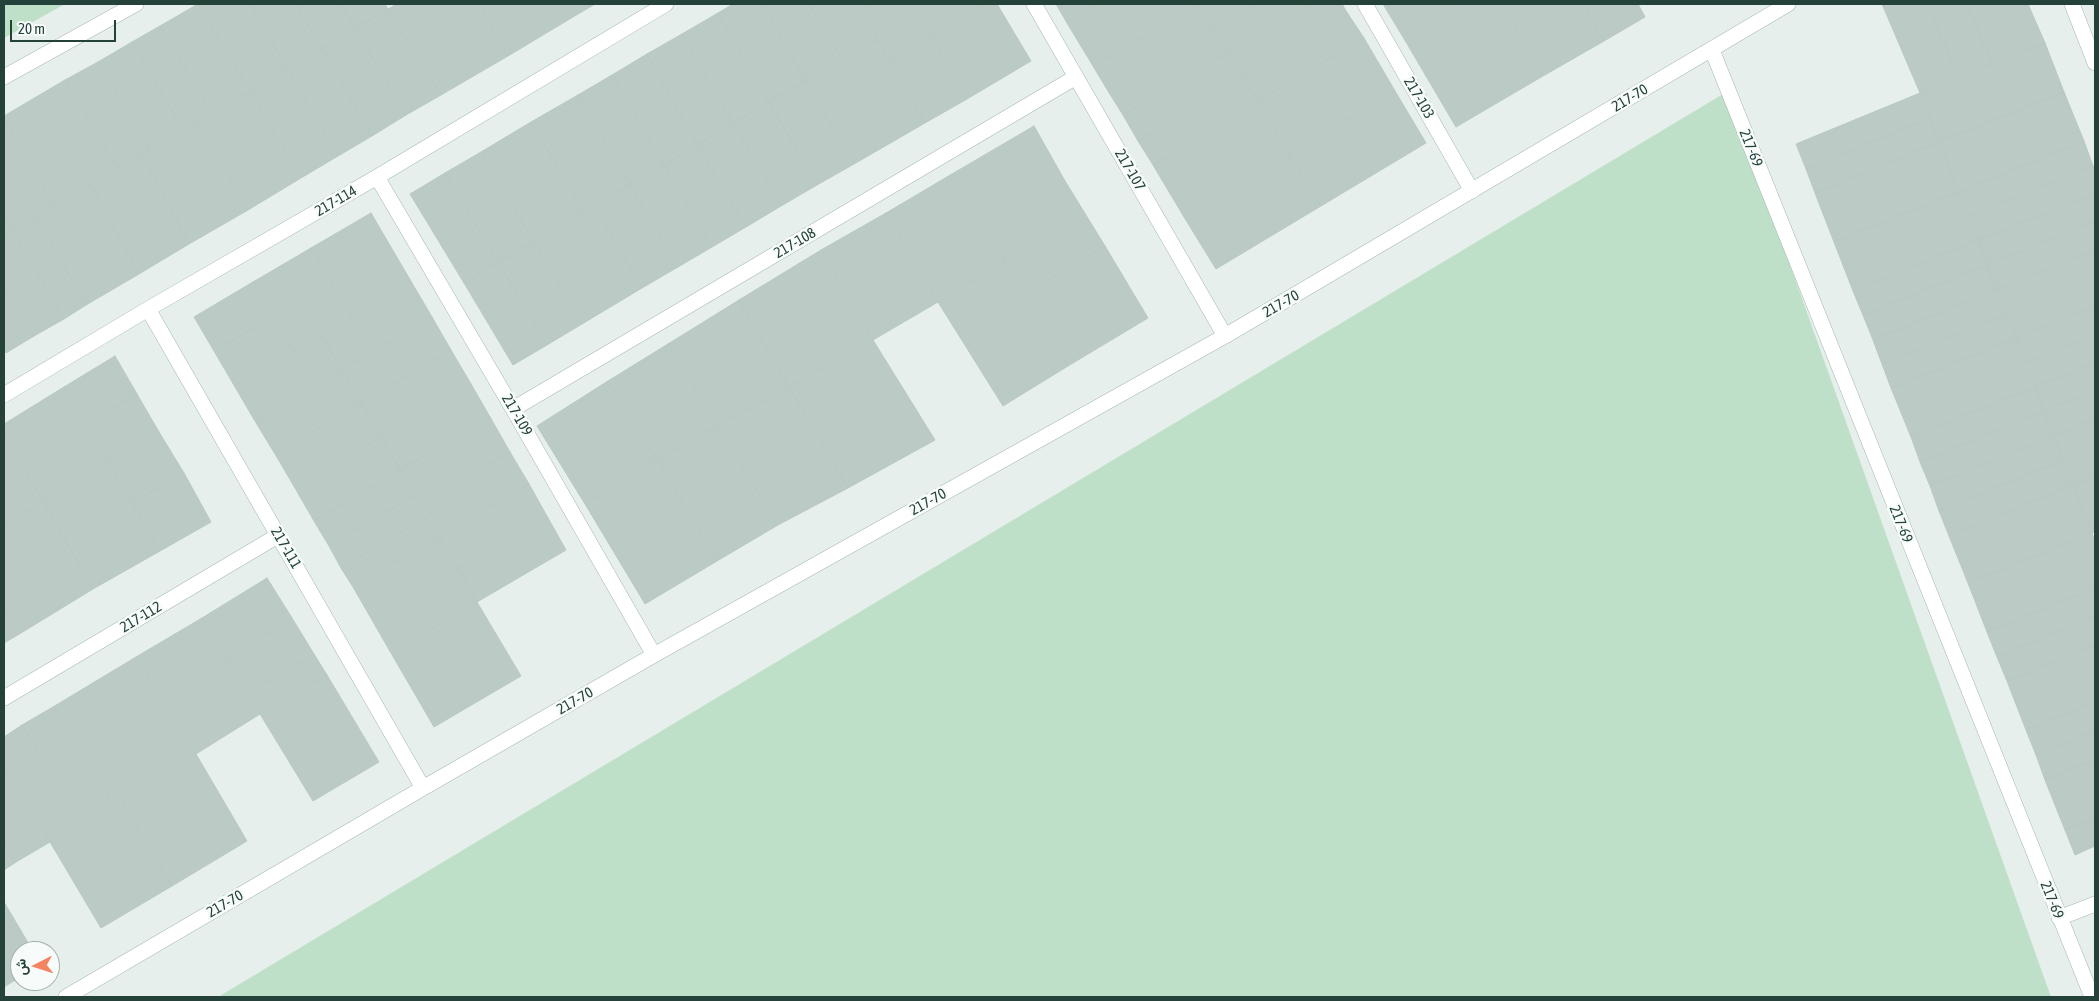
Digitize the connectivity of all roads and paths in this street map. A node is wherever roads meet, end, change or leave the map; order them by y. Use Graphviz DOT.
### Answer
graph roads {
  1 [pos="136,4"];
  2 [pos="666,4"];
  3 [pos="1034,4"];
  4 [pos="1365,4"];
  5 [pos="1788,4"];
  6 [pos="2072,4"];
  7 [pos="1712,50"];
  8 [pos="2095,63"];
  9 [pos="4,77"];
  10 [pos="1076,77"];
  11 [pos="377,177"];
  12 [pos="1472,191"];
  13 [pos="148,309"];
  14 [pos="1225,336"];
  15 [pos="4,395"];
  16 [pos="513,409"];
  17 [pos="279,535"];
  18 [pos="654,655"];
  19 [pos="4,698"];
  20 [pos="423,788"];
  21 [pos="2095,904"];
  22 [pos="2059,918"];
  23 [pos="66,997"];
  24 [pos="2092,997"];
  1 -- 9 [label="street"];
  2 -- 11 [label="street, 217-114"];
  3 -- 10 [label="street, 217-107"];
  4 -- 12 [label="street, 217-103"];
  5 -- 7 [label="street, 217-70"];
  6 -- 8 [label="street"];
  7 -- 12 [label="street, 217-70"];
  7 -- 22 [label="street, 217-69"];
  10 -- 14 [label="street, 217-107"];
  10 -- 16 [label="street, 217-108"];
  11 -- 13 [label="street, 217-114"];
  11 -- 16 [label="street, 217-109"];
  12 -- 14 [label="street, 217-70"];
  13 -- 15 [label="street, 217-114"];
  13 -- 17 [label="street, 217-111"];
  14 -- 18 [label="street, 217-70"];
  16 -- 18 [label="street, 217-109"];
  17 -- 19 [label="street, 217-112"];
  17 -- 20 [label="street, 217-111"];
  18 -- 20 [label="street, 217-70"];
  20 -- 23 [label="street, 217-70"];
  21 -- 22 [label="street"];
  22 -- 24 [label="street, 217-69"];
}
